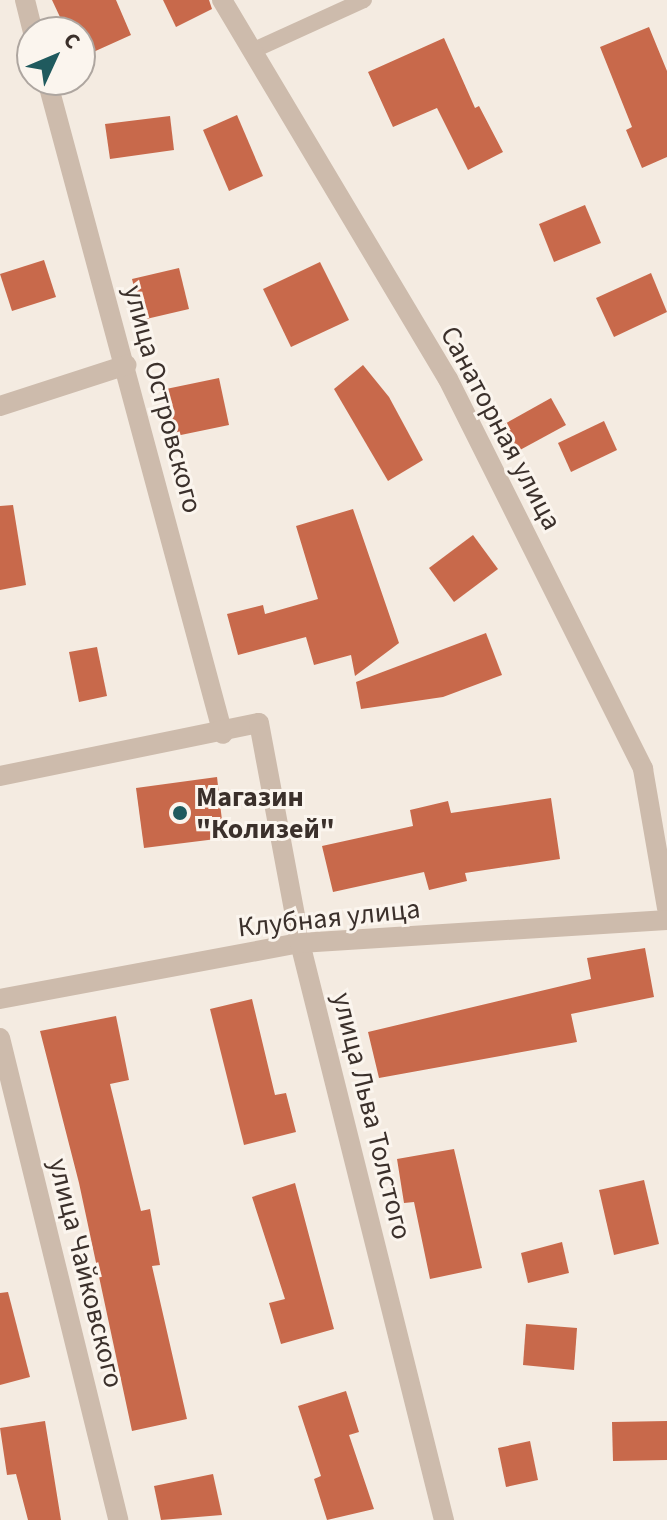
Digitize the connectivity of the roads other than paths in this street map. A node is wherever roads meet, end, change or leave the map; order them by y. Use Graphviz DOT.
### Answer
graph roads {
  1 [pos="222,0"];
  2 [pos="364,0"];
  3 [pos="252,51"];
  4 [pos="51,96"];
  5 [pos="126,365"];
  6 [pos="0,406"];
  7 [pos="223,734"];
  8 [pos="0,776"];
  9 [pos="667,908"];
  10 [pos="667,920"];
  11 [pos="300,943"];
  12 [pos="0,999"];
  13 [pos="0,1038"];
  14 [pos="118,1520"];
  15 [pos="444,1520"];
  1 -- 3 [label="street, Санаторная улица"];
  2 -- 3 [label="lane"];
  3 -- 9 [label="street, Санаторная улица"];
  4 -- 5 [label="street, улица Островского"];
  5 -- 6 [label="street"];
  5 -- 7 [label="street, улица Островского"];
  7 -- 8 [label="street"];
  7 -- 11 [label="street, улица Льва Толстого"];
  10 -- 11 [label="street, Клубная улица"];
  11 -- 12 [label="street, Клубная улица"];
  11 -- 15 [label="street, улица Льва Толстого"];
  13 -- 14 [label="street, улица Чайковского"];
}
